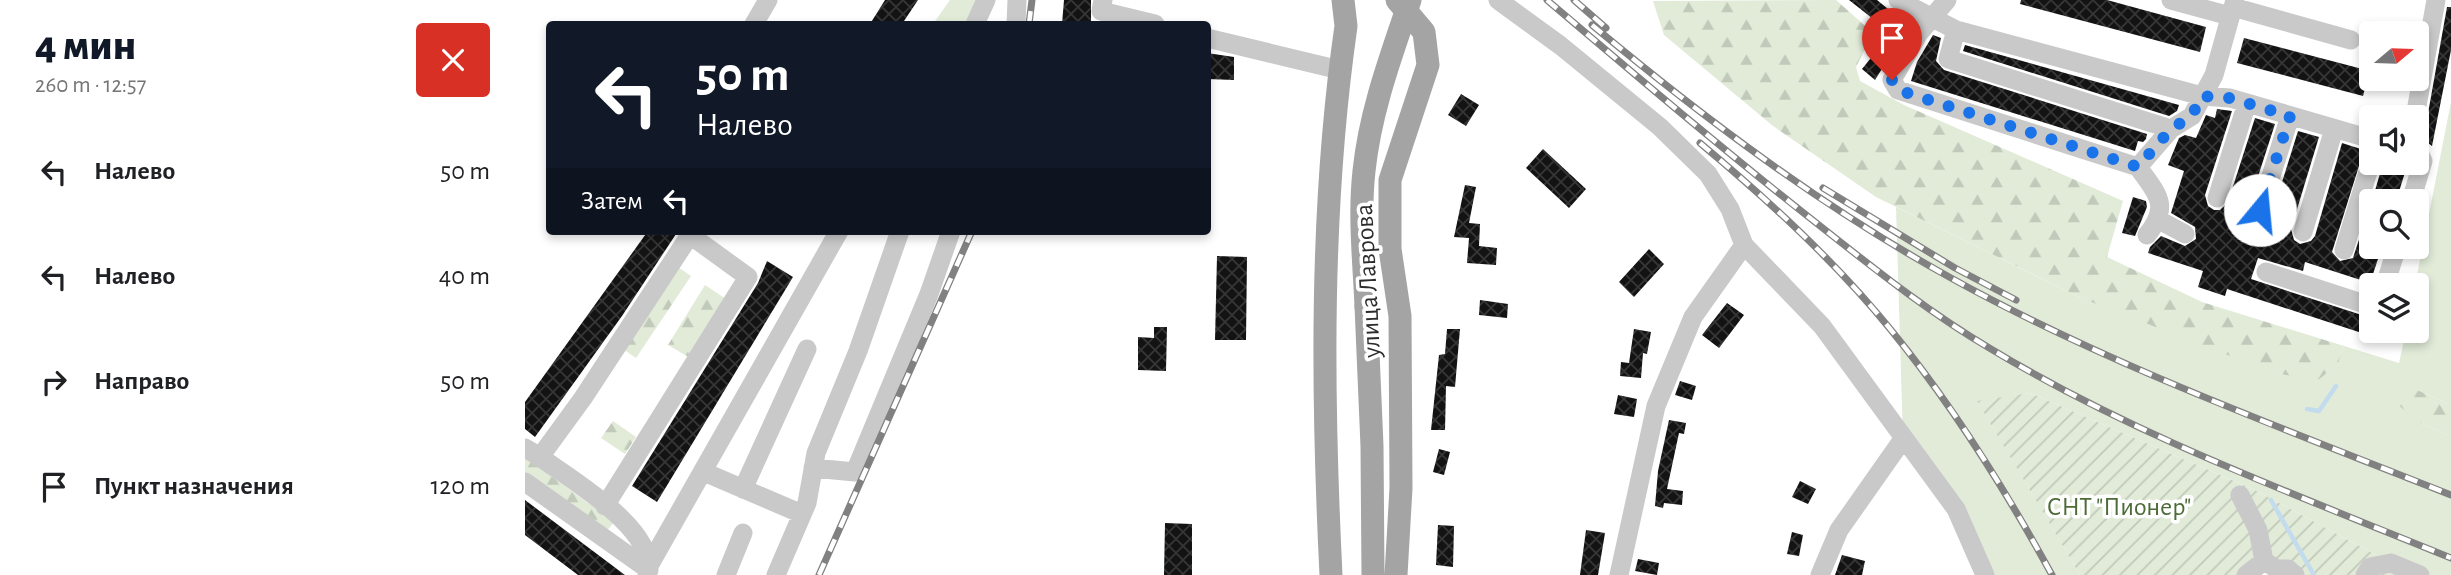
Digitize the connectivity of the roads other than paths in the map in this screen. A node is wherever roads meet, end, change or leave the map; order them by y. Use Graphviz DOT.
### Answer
graph roads {
  1 [pos="768,0"];
  2 [pos="986,0"];
  3 [pos="1017,0"];
  4 [pos="1103,0"];
  5 [pos="1343,0"];
  6 [pos="1397,0"];
  7 [pos="1410,0"];
  8 [pos="1498,0"];
  9 [pos="1898,0"];
  10 [pos="1947,0"];
  11 [pos="2171,0"];
  12 [pos="2436,0"];
  13 [pos="2233,8"];
  14 [pos="1931,19"];
  15 [pos="756,21"];
  16 [pos="976,21"];
  17 [pos="1016,21"];
  18 [pos="1143,21"];
  19 [pos="1956,30"];
  20 [pos="1211,39"];
  21 [pos="2351,40"];
  22 [pos="1340,70"];
  23 [pos="2201,96"];
  24 [pos="2247,103"];
  25 [pos="2417,105"];
  26 [pos="2290,116"];
  27 [pos="2334,128"];
  28 [pos="2171,129"];
  29 [pos="2359,135"];
  30 [pos="2138,167"];
  31 [pos="2367,175"];
  32 [pos="2217,198"];
  33 [pos="2303,232"];
  34 [pos="2253,233"];
  35 [pos="2185,234"];
  36 [pos="837,235"];
  37 [pos="899,235"];
  38 [pos="950,235"];
  39 [pos="1744,245"];
  40 [pos="2344,250"];
  41 [pos="2266,272"];
  42 [pos="2359,302"];
  43 [pos="807,349"];
  44 [pos="1903,439"];
  45 [pos="533,453"];
  46 [pos="813,468"];
  47 [pos="704,472"];
  48 [pos="525,482"];
  49 [pos="743,489"];
  50 [pos="2240,495"];
  51 [pos="605,506"];
  52 [pos="802,514"];
  53 [pos="743,533"];
  54 [pos="2265,561"];
  55 [pos="649,570"];
  56 [pos="726,575"];
  57 [pos="776,575"];
  58 [pos="1331,575"];
  59 [pos="1373,575"];
  60 [pos="1396,575"];
  61 [pos="1619,575"];
  62 [pos="1820,575"];
  63 [pos="1985,575"];
  64 [pos="2246,575"];
  65 [pos="2295,575"];
  66 [pos="2365,575"];
  67 [pos="2420,575"];
  1 -- 15 [label="street"];
  2 -- 16 [label="street"];
  3 -- 17 [label="street"];
  4 -- 18 [label="street"];
  5 -- 22 [label="main road"];
  6 -- 60 [label="main road, улица Лаврова"];
  7 -- 59 [label="main road, улица Лаврова, bridge"];
  8 -- 39 [label="street"];
  9 -- 14 [label="street"];
  10 -- 14 [label="street"];
  11 -- 13 [label="street"];
  12 -- 25 [label="street"];
  13 -- 21 [label="street"];
  13 -- 23 [label="street"];
  14 -- 19 [label="street"];
  14 -- 30 [label="street"];
  19 -- 23 [label="street"];
  19 -- 28 [label="street"];
  20 -- 22 [label="street"];
  22 -- 58 [label="main road"];
  23 -- 24 [label="street"];
  23 -- 28 [label="street"];
  24 -- 26 [label="street"];
  24 -- 32 [label="street"];
  26 -- 27 [label="street"];
  26 -- 34 [label="street"];
  27 -- 29 [label="street"];
  27 -- 33 [label="street"];
  28 -- 30 [label="street"];
  30 -- 35 [label="street"];
  31 -- 40 [label="street"];
  36 -- 47 [label="street"];
  37 -- 46 [label="street"];
  38 -- 46 [label="street"];
  39 -- 44 [label="street"];
  39 -- 61 [label="street"];
  41 -- 42 [label="street"];
  43 -- 49 [label="street"];
  44 -- 62 [label="street"];
  44 -- 63 [label="street"];
  45 -- 51 [label="street"];
  45 -- 51 [label="street"];
  46 -- 52 [label="street"];
  47 -- 49 [label="street"];
  47 -- 55 [label="street"];
  48 -- 55 [label="street"];
  49 -- 52 [label="street"];
  50 -- 54 [label="street"];
  51 -- 55 [label="street"];
  52 -- 57 [label="street"];
  53 -- 56 [label="street"];
  54 -- 64 [label="street"];
  54 -- 65 [label="street"];
  66 -- 67 [label="street"];
}
